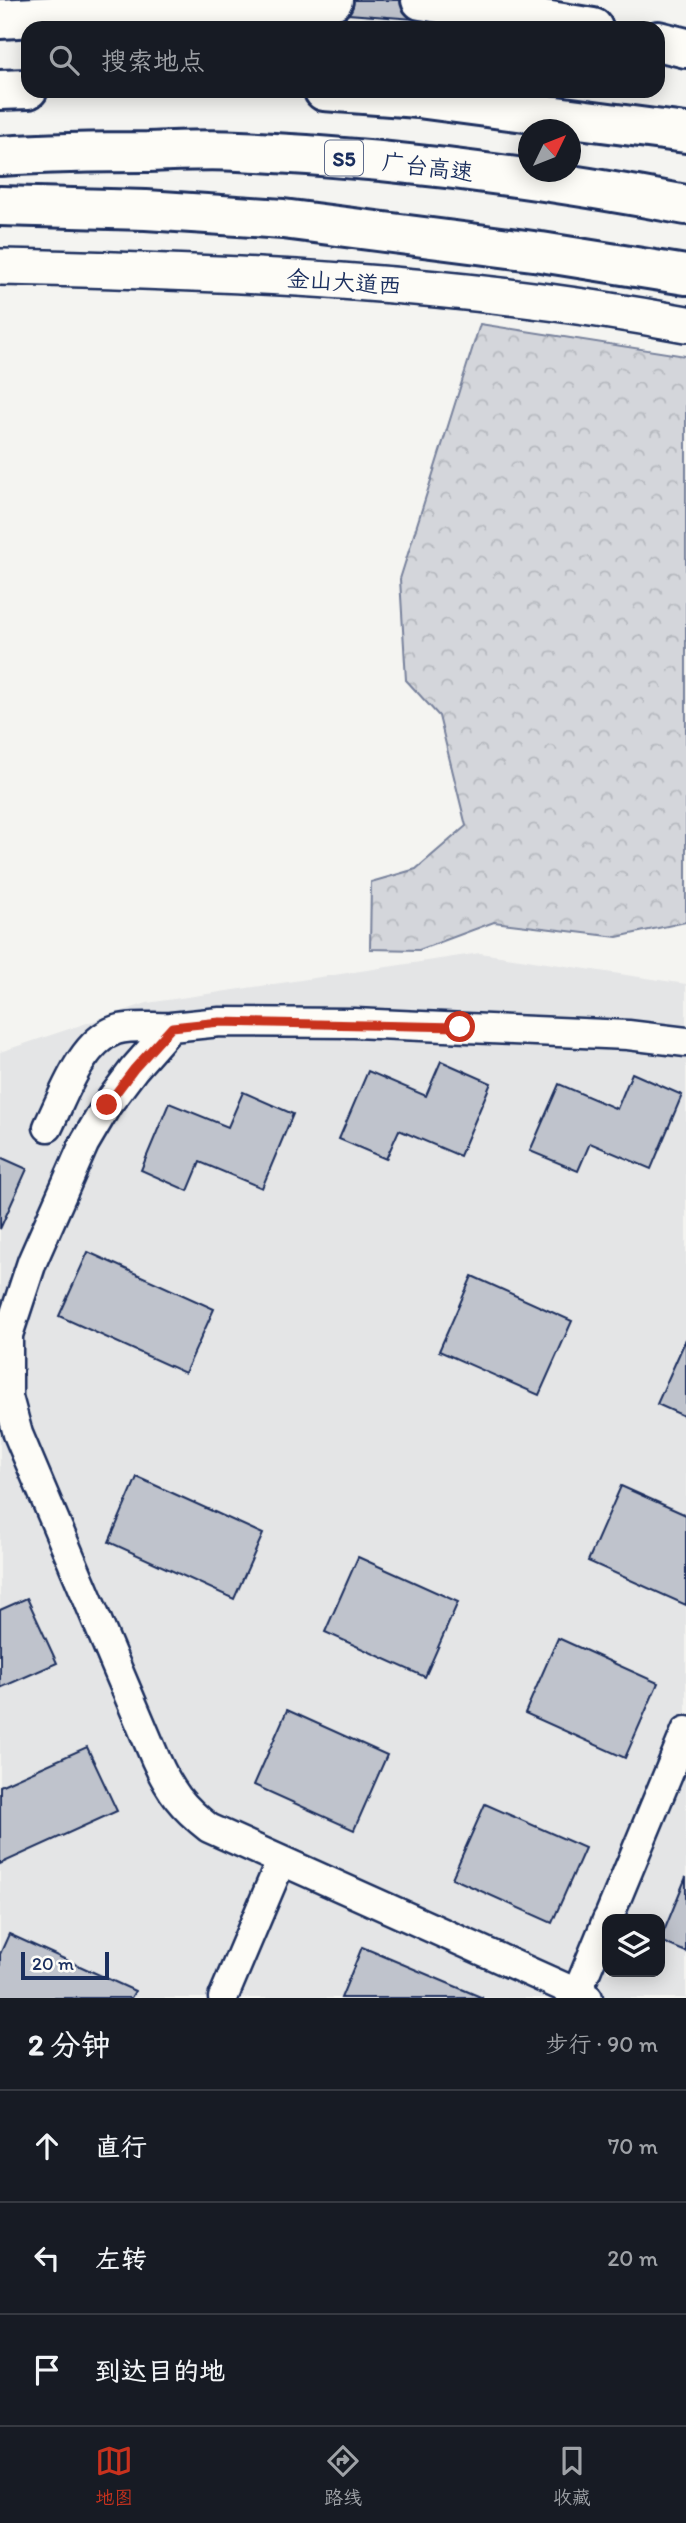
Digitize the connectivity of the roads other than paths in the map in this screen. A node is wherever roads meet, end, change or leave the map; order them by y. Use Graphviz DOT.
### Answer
graph roads {
  1 [pos="333,0"];
  2 [pos="421,0"];
  3 [pos="0,19"];
  4 [pos="550,21"];
  5 [pos="665,43"];
  6 [pos="686,48"];
  7 [pos="21,89"];
  8 [pos="0,90"];
  9 [pos="425,98"];
  10 [pos="686,133"];
  11 [pos="0,156"];
  12 [pos="686,205"];
  13 [pos="0,206"];
  14 [pos="0,267"];
  15 [pos="686,275"];
  16 [pos="686,324"];
  17 [pos="172,1027"];
  18 [pos="686,1042"];
  19 [pos="48,1127"];
  20 [pos="686,1731"];
  21 [pos="281,1861"];
  22 [pos="610,1914"];
  23 [pos="602,1935"];
  24 [pos="582,1996"];
  25 [pos="223,1998"];
  1 -- 3 [label="highway"];
  2 -- 4 [label="highway"];
  5 -- 6 [label="highway"];
  7 -- 8 [label="highway"];
  9 -- 10 [label="highway"];
  11 -- 12 [label="highway, 广台高速 / S5"];
  13 -- 15 [label="highway"];
  14 -- 16 [label="main road, 金山大道西"];
  17 -- 18 [label="street"];
  17 -- 19 [label="street"];
  17 -- 21 [label="street"];
  20 -- 22 [label="street"];
  21 -- 24 [label="street"];
  21 -- 25 [label="street"];
  23 -- 24 [label="street"];
}
